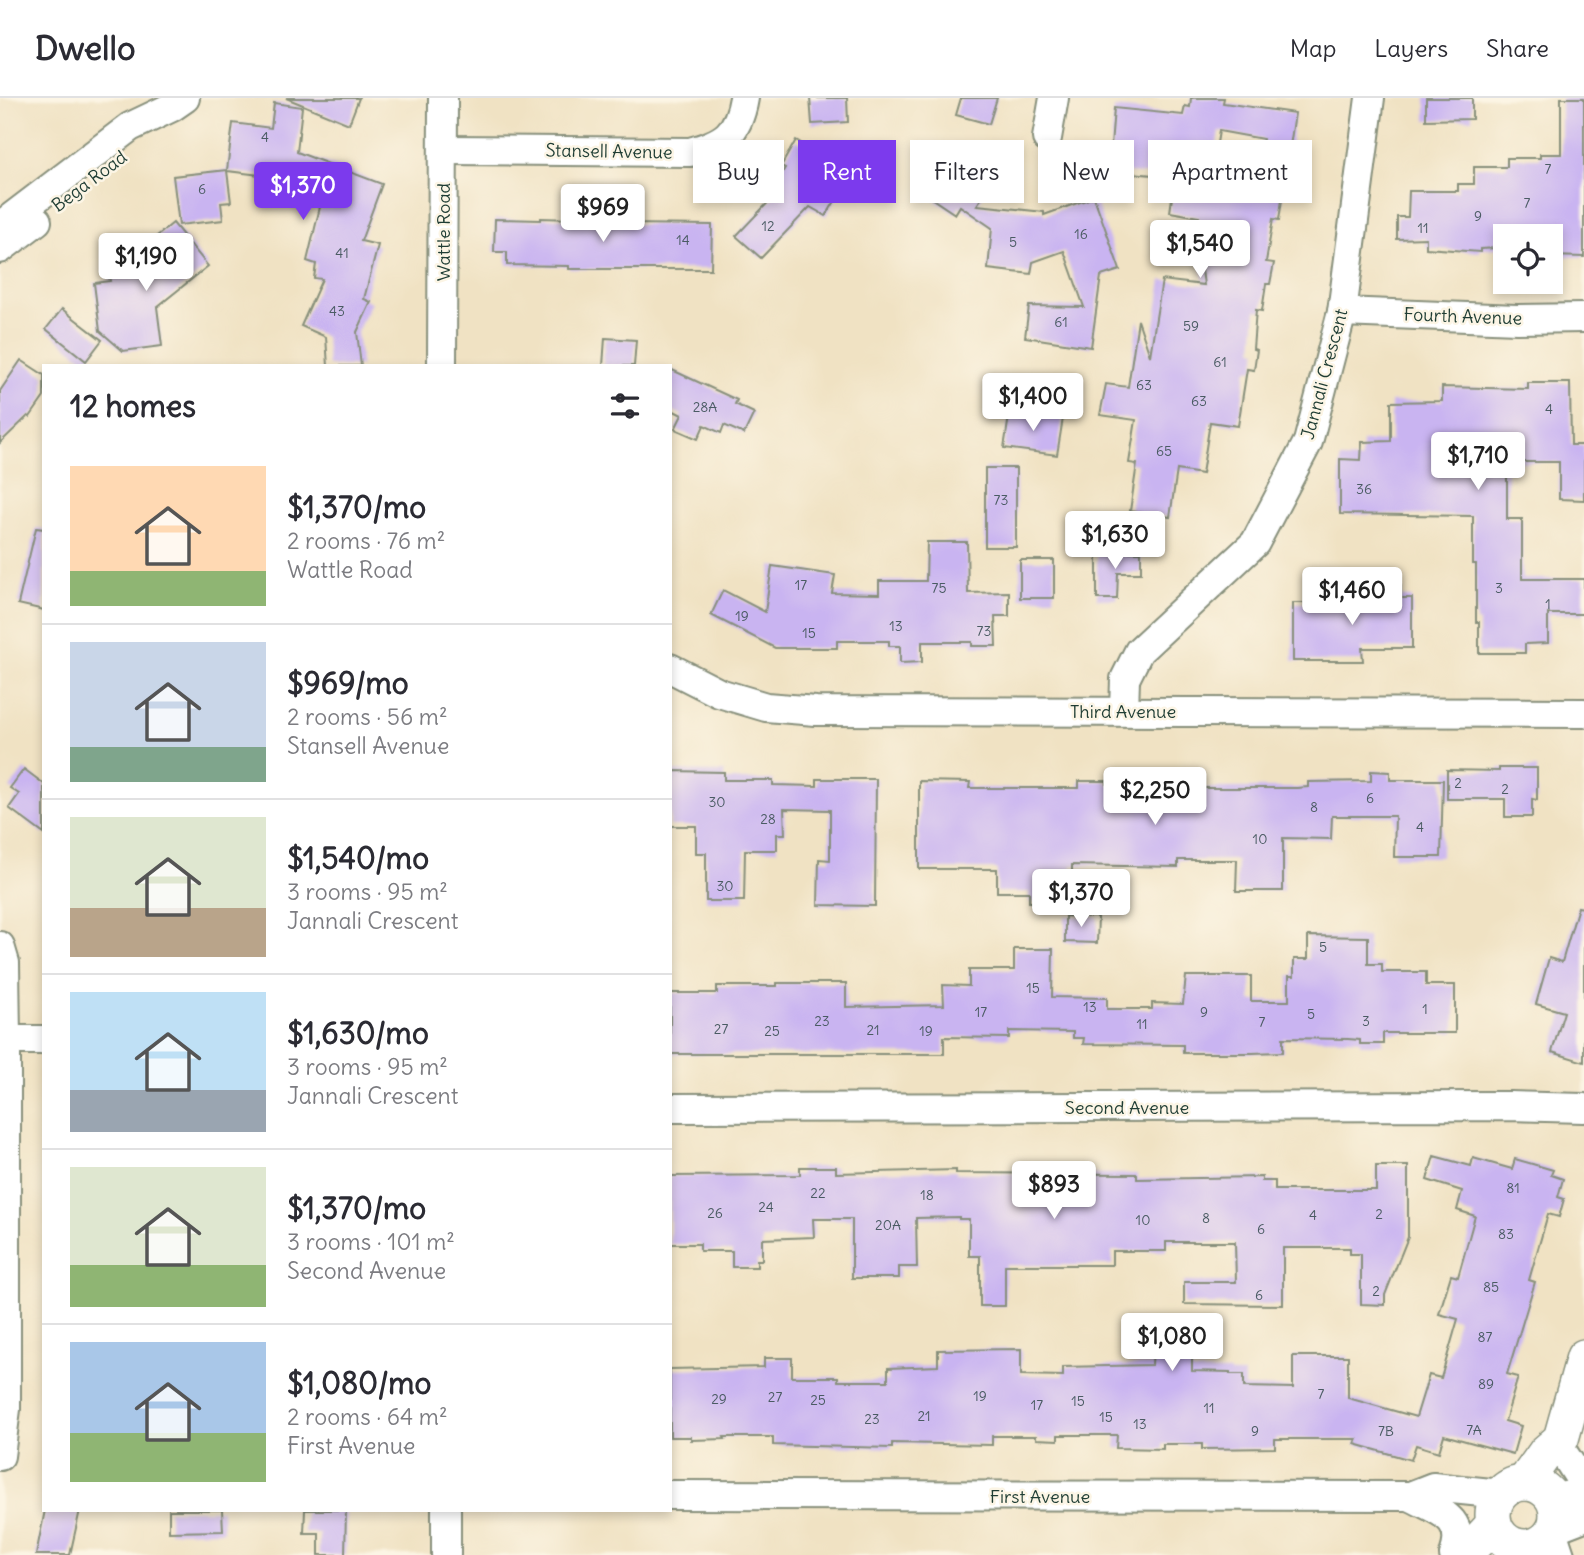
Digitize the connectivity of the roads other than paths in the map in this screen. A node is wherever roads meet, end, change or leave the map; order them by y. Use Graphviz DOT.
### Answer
graph roads {
  1 [pos="443,98"];
  2 [pos="744,98"];
  3 [pos="1054,98"];
  4 [pos="1370,98"];
  5 [pos="178,103"];
  6 [pos="1047,138"];
  7 [pos="443,150"];
  8 [pos="0,226"];
  9 [pos="0,249"];
  10 [pos="1342,313"];
  11 [pos="1584,318"];
  12 [pos="442,364"];
  13 [pos="672,669"];
  14 [pos="1124,711"];
  15 [pos="1584,713"];
  16 [pos="0,946"];
  17 [pos="6,1040"];
  18 [pos="42,1040"];
  19 [pos="672,1108"];
  20 [pos="1584,1108"];
  21 [pos="1584,1357"];
  22 [pos="0,1456"];
  23 [pos="1570,1460"];
  24 [pos="672,1495"];
  25 [pos="1410,1496"];
  26 [pos="446,1512"];
  27 [pos="1536,1523"];
  28 [pos="446,1555"];
  29 [pos="1454,1555"];
  30 [pos="1465,1555"];
  1 -- 7 [label="street, Wattle Road"];
  2 -- 7 [label="street, Stansell Avenue"];
  3 -- 6 [label="street"];
  4 -- 10 [label="street, Jannali Crescent"];
  5 -- 8 [label="street, Bega Road"];
  5 -- 9 [label="street, Bega Road"];
  7 -- 12 [label="street, Wattle Road"];
  10 -- 11 [label="street, Fourth Avenue"];
  10 -- 14 [label="street, Jannali Crescent"];
  13 -- 14 [label="street, Third Avenue"];
  14 -- 15 [label="street, Third Avenue"];
  16 -- 17 [label="street"];
  17 -- 18 [label="street"];
  17 -- 22 [label="street"];
  19 -- 20 [label="street, Second Avenue"];
  21 -- 23 [label="street"];
  23 -- 27 [label="street"];
  24 -- 25 [label="street, First Avenue"];
  25 -- 27 [label="street, First Avenue"];
  25 -- 29 [label="street, First Avenue"];
  26 -- 28 [label="street"];
  27 -- 30 [label="street"];
}
